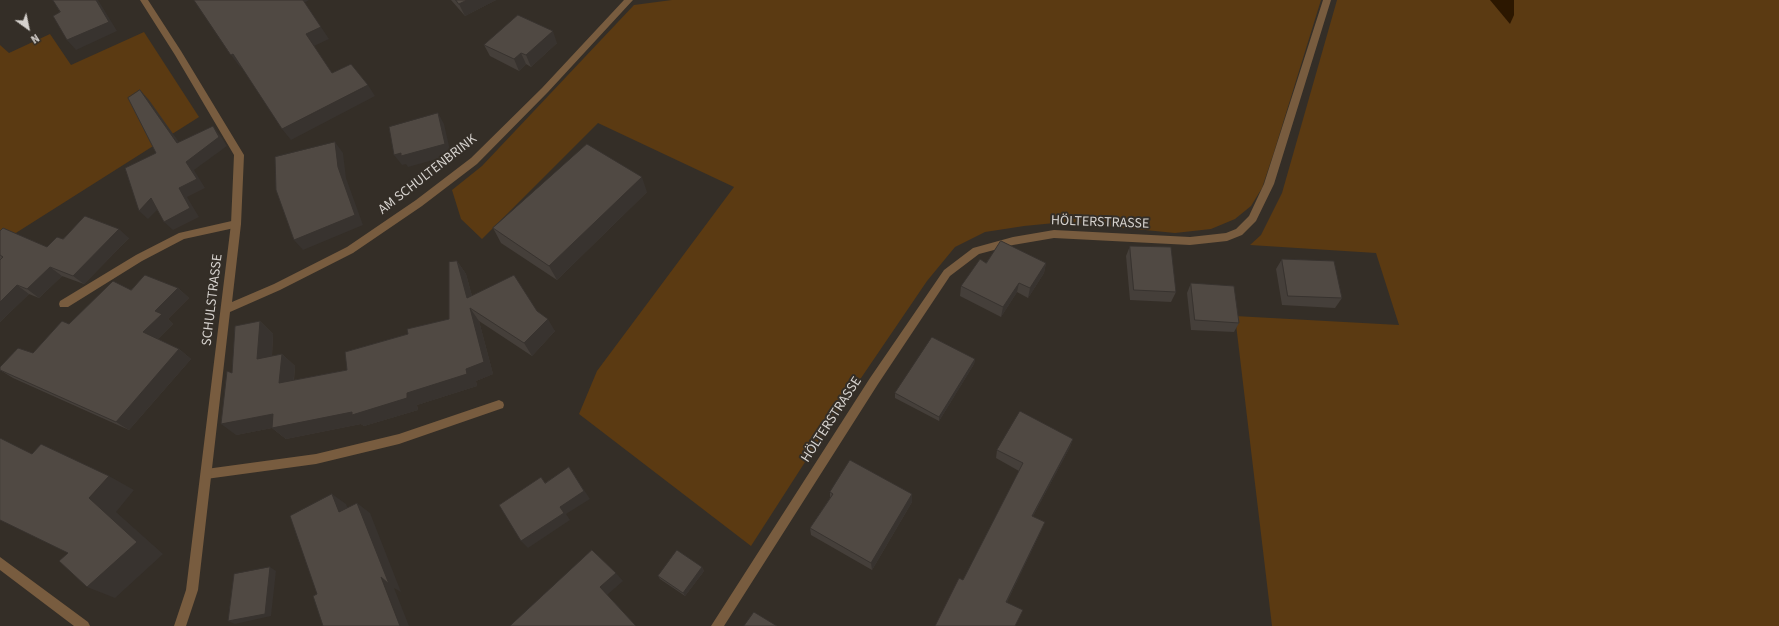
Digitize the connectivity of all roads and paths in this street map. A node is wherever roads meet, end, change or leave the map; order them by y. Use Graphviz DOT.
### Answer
graph roads {
  1 [pos="144,0"];
  2 [pos="629,0"];
  3 [pos="1327,0"];
  4 [pos="236,224"];
  5 [pos="64,304"];
  6 [pos="226,309"];
  7 [pos="499,404"];
  8 [pos="206,474"];
  9 [pos="0,563"];
  10 [pos="84,626"];
  11 [pos="180,626"];
  12 [pos="717,626"];
  1 -- 4 [label="street, SCHULSTRASSE"];
  2 -- 6 [label="street, AM SCHULTENBRINK"];
  3 -- 12 [label="street, HÖLTERSTRASSE"];
  4 -- 5 [label="street"];
  4 -- 6 [label="street, SCHULSTRASSE"];
  6 -- 8 [label="street, SCHULSTRASSE"];
  7 -- 8 [label="street"];
  8 -- 11 [label="street, SCHULSTRASSE"];
  9 -- 10 [label="street"];
}
